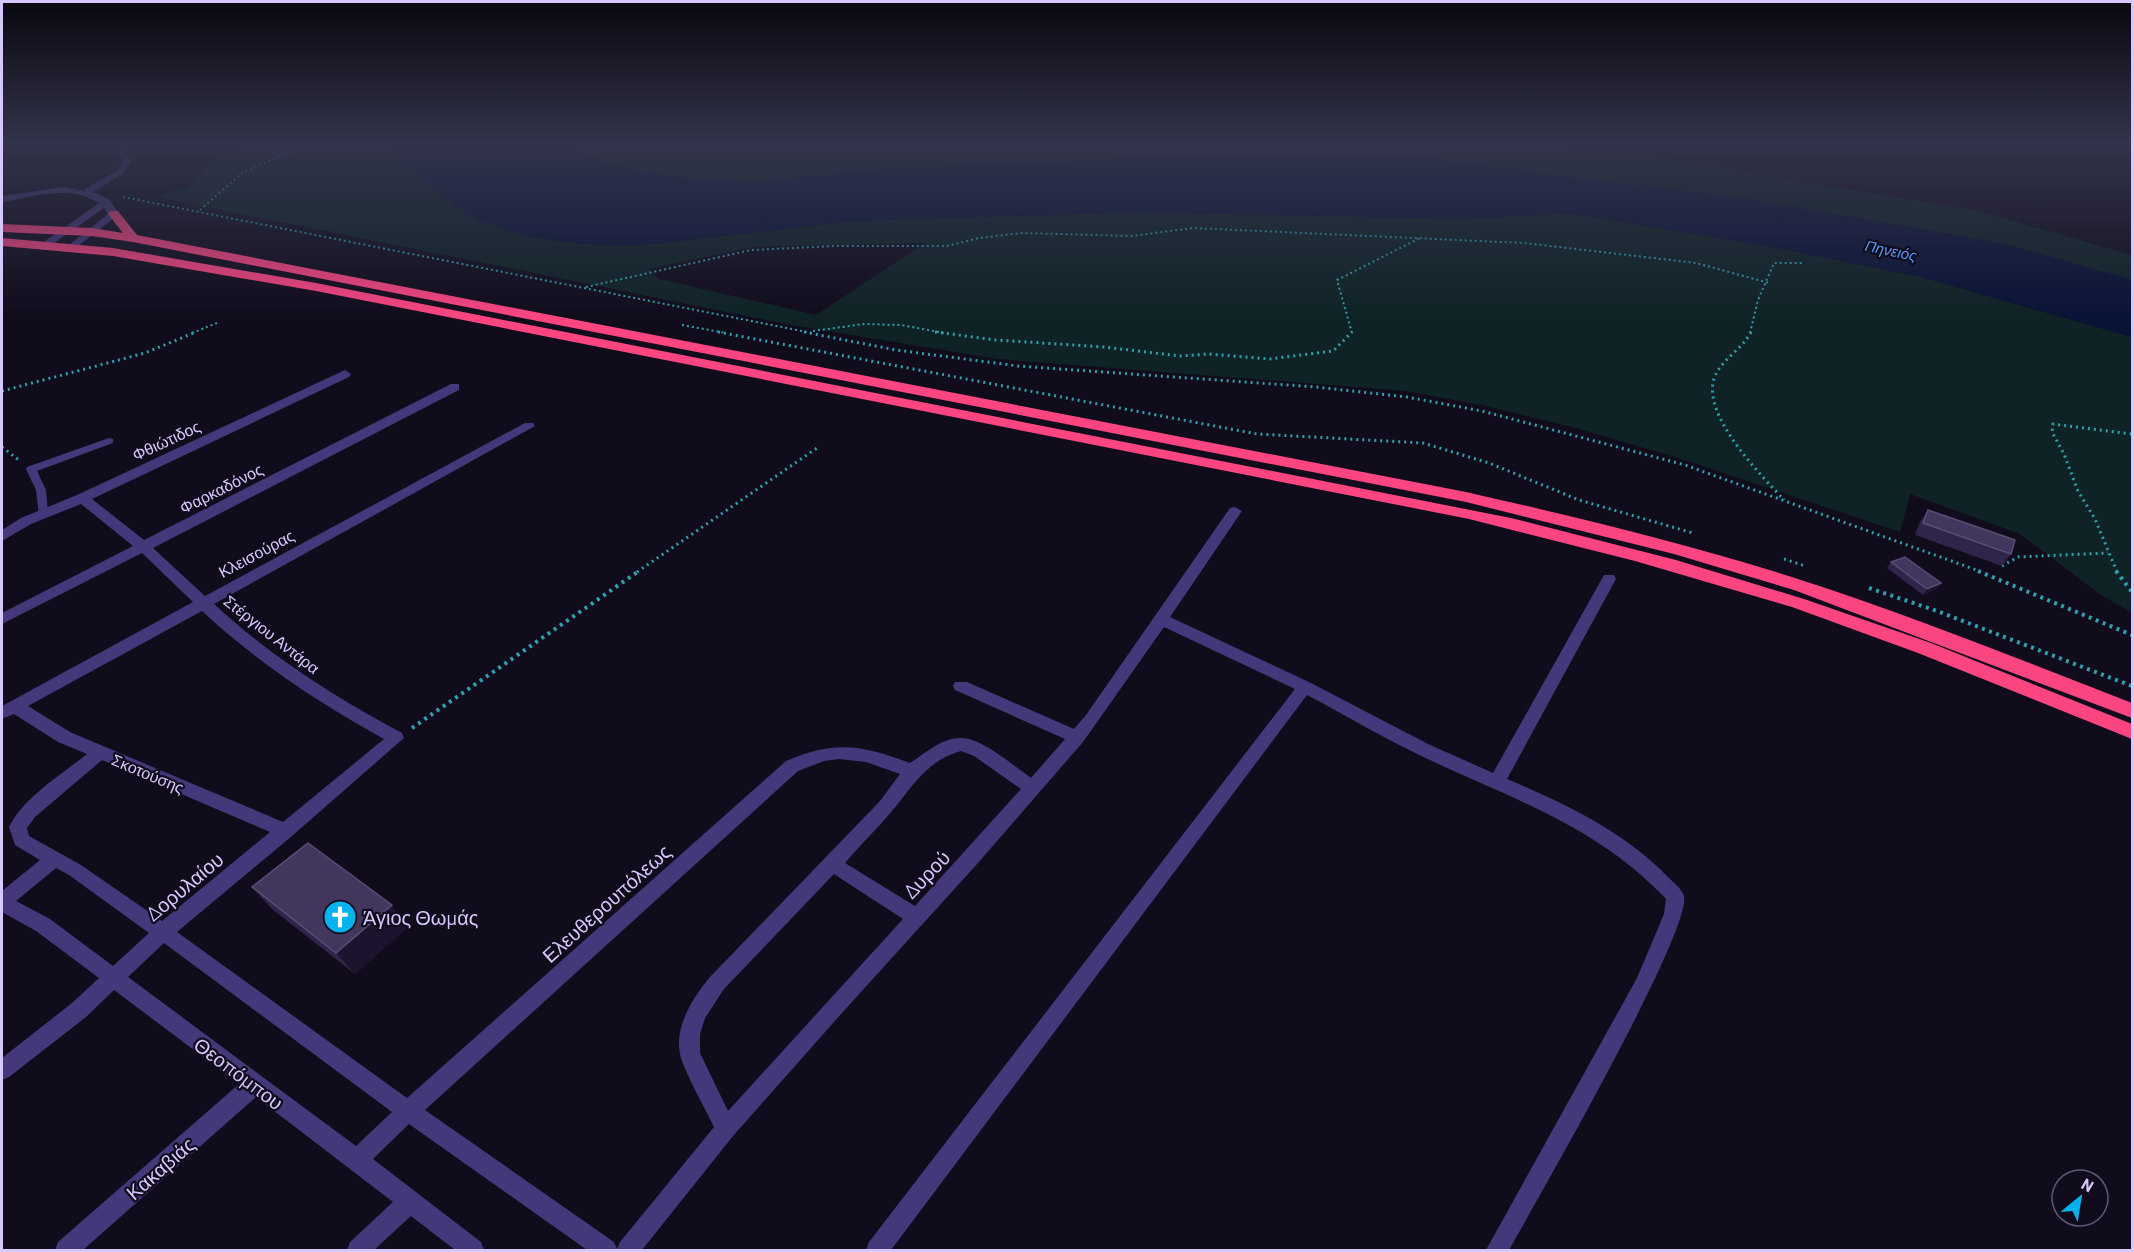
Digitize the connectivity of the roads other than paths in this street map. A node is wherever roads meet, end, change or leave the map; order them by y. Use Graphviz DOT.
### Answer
graph roads {
  1 [pos="107,202"];
  2 [pos="114,214"];
  3 [pos="2,228"];
  4 [pos="67,230"];
  5 [pos="93,232"];
  6 [pos="133,238"];
  7 [pos="2,242"];
  8 [pos="46,244"];
  9 [pos="73,247"];
  10 [pos="345,374"];
  11 [pos="455,387"];
  12 [pos="529,426"];
  13 [pos="109,441"];
  14 [pos="82,498"];
  15 [pos="1235,511"];
  16 [pos="43,513"];
  17 [pos="2,536"];
  18 [pos="145,546"];
  19 [pos="1609,579"];
  20 [pos="203,603"];
  21 [pos="2,619"];
  22 [pos="1161,619"];
  23 [pos="961,686"];
  24 [pos="1305,687"];
  25 [pos="8,710"];
  26 [pos="2133,711"];
  27 [pos="2133,732"];
  28 [pos="1077,737"];
  29 [pos="396,738"];
  30 [pos="100,752"];
  31 [pos="912,771"];
  32 [pos="1498,780"];
  33 [pos="1031,787"];
  34 [pos="286,831"];
  35 [pos="54,859"];
  36 [pos="832,864"];
  37 [pos="2,903"];
  38 [pos="916,917"];
  39 [pos="163,932"];
  40 [pos="112,978"];
  41 [pos="2,1070"];
  42 [pos="254,1085"];
  43 [pos="408,1111"];
  44 [pos="726,1129"];
  45 [pos="357,1160"];
  46 [pos="410,1201"];
  47 [pos="66,1251"];
  48 [pos="358,1251"];
  49 [pos="473,1251"];
  50 [pos="606,1251"];
  51 [pos="628,1251"];
  52 [pos="877,1251"];
  53 [pos="1497,1251"];
  1 -- 2 [label="street"];
  1 -- 4 [label="street"];
  2 -- 5 [label="street"];
  2 -- 6 [label="highway"];
  3 -- 4 [label="highway"];
  4 -- 5 [label="highway"];
  4 -- 8 [label="street"];
  5 -- 6 [label="highway"];
  5 -- 9 [label="street"];
  6 -- 26 [label="highway"];
  7 -- 8 [label="highway"];
  8 -- 9 [label="highway"];
  9 -- 27 [label="highway"];
  10 -- 14 [label="street, Φθιώτιδος"];
  11 -- 18 [label="street, Φαρκαδόνος"];
  12 -- 20 [label="street, Κλεισούρας"];
  13 -- 16 [label="lane"];
  14 -- 16 [label="street, Φθιώτιδος"];
  14 -- 18 [label="street, Στέργιου Αντάρα"];
  15 -- 22 [label="street, Δυρού"];
  16 -- 17 [label="street, Φθιώτιδος"];
  18 -- 20 [label="street, Στέργιου Αντάρα"];
  18 -- 21 [label="street, Φαρκαδόνος"];
  19 -- 32 [label="street"];
  20 -- 25 [label="street, Κλεισούρας"];
  20 -- 29 [label="street, Στέργιου Αντάρα"];
  22 -- 24 [label="street"];
  22 -- 28 [label="street, Δυρού"];
  23 -- 28 [label="street"];
  24 -- 32 [label="street"];
  24 -- 52 [label="street"];
  25 -- 30 [label="street, Σκοτούσης"];
  28 -- 33 [label="street, Δυρού"];
  29 -- 34 [label="street, Δορυλαίου"];
  30 -- 34 [label="street, Σκοτούσης"];
  30 -- 35 [label="street"];
  31 -- 33 [label="street"];
  31 -- 36 [label="street"];
  31 -- 43 [label="street, Ελευθερουπόλεως"];
  32 -- 53 [label="street"];
  33 -- 38 [label="street, Δυρού"];
  34 -- 39 [label="street, Δορυλαίου"];
  35 -- 37 [label="street"];
  35 -- 39 [label="street"];
  36 -- 38 [label="street"];
  36 -- 44 [label="street"];
  37 -- 40 [label="street, Θεοπόμπου"];
  38 -- 44 [label="street, Δυρού"];
  39 -- 40 [label="street, Δορυλαίου"];
  39 -- 43 [label="street"];
  40 -- 41 [label="street, Δορυλαίου"];
  40 -- 42 [label="street, Θεοπόμπου"];
  42 -- 45 [label="street, Θεοπόμπου"];
  42 -- 47 [label="street, Κακαβιάς"];
  43 -- 45 [label="street, Ελευθερουπόλεως"];
  43 -- 50 [label="street"];
  44 -- 51 [label="street, Δυρού"];
  45 -- 46 [label="street, Θεοπόμπου"];
  46 -- 48 [label="street"];
  46 -- 49 [label="street, Θεοπόμπου"];
}
